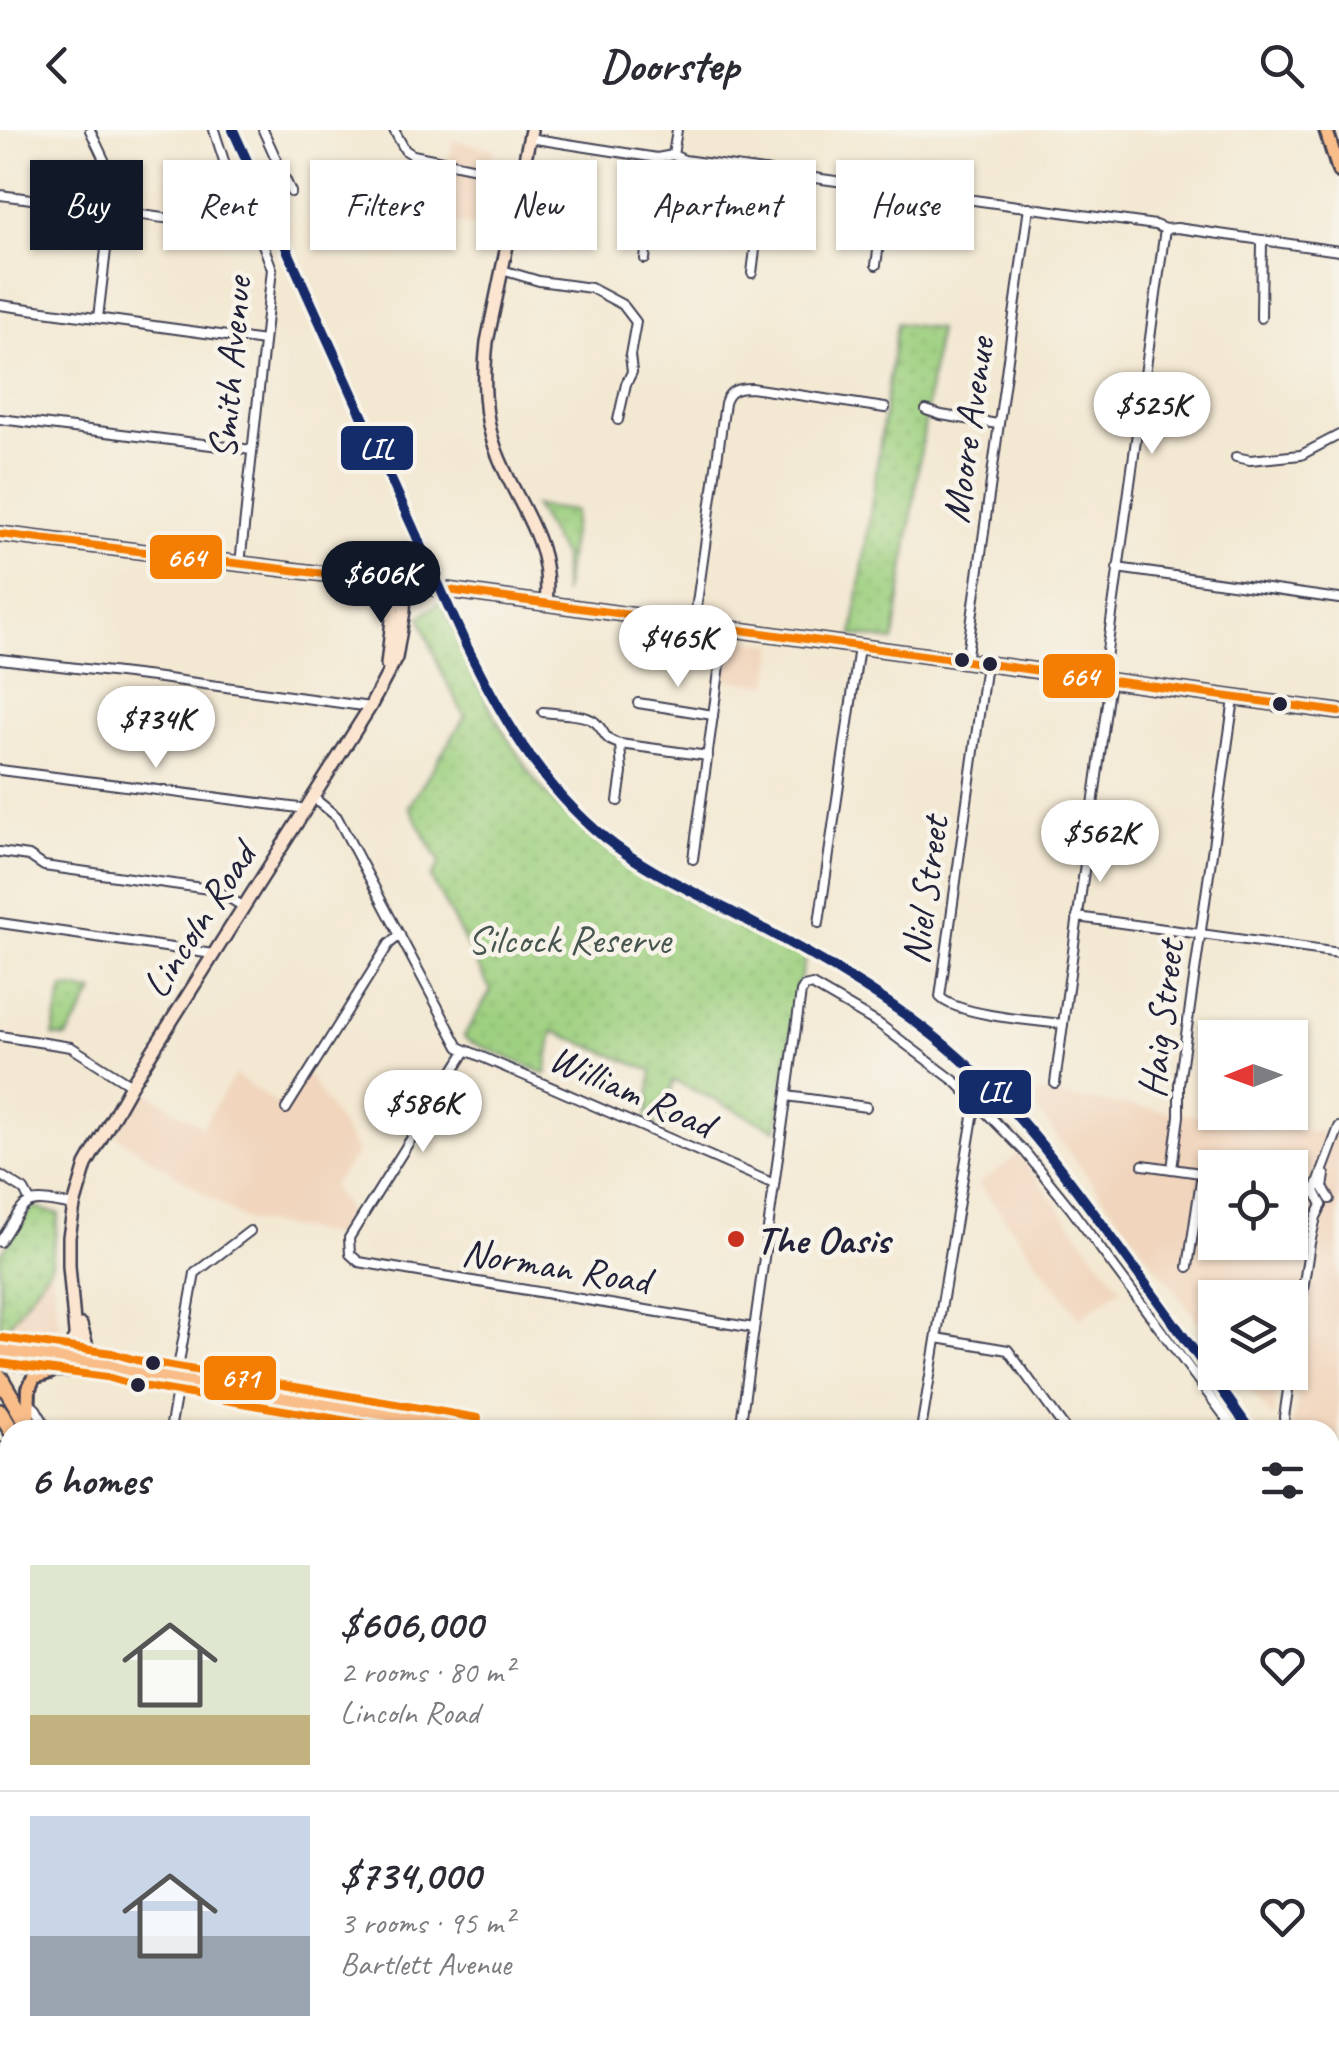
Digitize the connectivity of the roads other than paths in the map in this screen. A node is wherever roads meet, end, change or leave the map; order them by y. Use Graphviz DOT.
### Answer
graph roads {
  1 [pos="90,130"];
  2 [pos="214,130"];
  3 [pos="263,130"];
  4 [pos="394,130"];
  5 [pos="677,130"];
  6 [pos="1326,130"];
  7 [pos="530,134"];
  8 [pos="674,155"];
  9 [pos="657,158"];
  10 [pos="104,160"];
  11 [pos="224,160"];
  12 [pos="525,160"];
  13 [pos="684,160"];
  14 [pos="476,168"];
  15 [pos="1339,168"];
  16 [pos="291,192"];
  17 [pos="0,195"];
  18 [pos="30,199"];
  19 [pos="974,200"];
  20 [pos="1028,207"];
  21 [pos="1165,230"];
  22 [pos="1262,240"];
  23 [pos="106,250"];
  24 [pos="265,250"];
  25 [pos="506,250"];
  26 [pos="755,250"];
  27 [pos="878,250"];
  28 [pos="1339,251"];
  29 [pos="645,259"];
  30 [pos="876,265"];
  31 [pos="502,270"];
  32 [pos="752,273"];
  33 [pos="0,306"];
  34 [pos="98,318"];
  35 [pos="1261,318"];
  36 [pos="264,341"];
  37 [pos="885,408"];
  38 [pos="926,410"];
  39 [pos="0,419"];
  40 [pos="618,420"];
  41 [pos="998,424"];
  42 [pos="1339,435"];
  43 [pos="252,450"];
  44 [pos="1236,457"];
  45 [pos="0,534"];
  46 [pos="240,564"];
  47 [pos="1118,568"];
  48 [pos="400,584"];
  49 [pos="429,588"];
  50 [pos="1339,598"];
  51 [pos="546,604"];
  52 [pos="404,611"];
  53 [pos="694,624"];
  54 [pos="725,629"];
  55 [pos="859,647"];
  56 [pos="0,659"];
  57 [pos="966,662"];
  58 [pos="986,664"];
  59 [pos="386,674"];
  60 [pos="1107,681"];
  61 [pos="1234,698"];
  62 [pos="638,704"];
  63 [pos="370,707"];
  64 [pos="542,712"];
  65 [pos="1339,712"];
  66 [pos="713,714"];
  67 [pos="620,744"];
  68 [pos="708,756"];
  69 [pos="0,770"];
  70 [pos="618,801"];
  71 [pos="311,804"];
  72 [pos="0,852"];
  73 [pos="694,859"];
  74 [pos="244,907"];
  75 [pos="1077,917"];
  76 [pos="0,923"];
  77 [pos="820,923"];
  78 [pos="1201,934"];
  79 [pos="400,935"];
  80 [pos="1339,953"];
  81 [pos="214,954"];
  82 [pos="1063,1024"];
  83 [pos="0,1036"];
  84 [pos="466,1051"];
  85 [pos="1055,1083"];
  86 [pos="131,1084"];
  87 [pos="787,1096"];
  88 [pos="979,1104"];
  89 [pos="866,1107"];
  90 [pos="286,1109"];
  91 [pos="1339,1127"];
  92 [pos="1143,1165"];
  93 [pos="1326,1166"];
  94 [pos="1172,1169"];
  95 [pos="1198,1172"];
  96 [pos="0,1174"];
  97 [pos="774,1184"];
  98 [pos="1308,1189"];
  99 [pos="1316,1190"];
  100 [pos="1198,1200"];
  101 [pos="1330,1200"];
  102 [pos="30,1201"];
  103 [pos="74,1206"];
  104 [pos="250,1231"];
  105 [pos="0,1242"];
  106 [pos="1188,1267"];
  107 [pos="71,1287"];
  108 [pos="754,1328"];
  109 [pos="76,1336"];
  110 [pos="937,1338"];
  111 [pos="0,1350"];
  112 [pos="40,1356"];
  113 [pos="0,1361"];
  114 [pos="97,1364"];
  115 [pos="78,1366"];
  116 [pos="62,1370"];
  117 [pos="133,1372"];
  118 [pos="177,1379"];
  119 [pos="3,1383"];
  120 [pos="28,1402"];
  121 [pos="307,1402"];
  122 [pos="25,1420"];
  123 [pos="29,1420"];
  124 [pos="42,1420"];
  125 [pos="171,1420"];
  126 [pos="304,1420"];
  127 [pos="392,1420"];
  128 [pos="741,1420"];
  129 [pos="922,1420"];
  130 [pos="1059,1420"];
  131 [pos="1228,1420"];
  132 [pos="1285,1420"];
  1 -- 10 [label="street"];
  2 -- 11 [label="street, Smith Avenue"];
  3 -- 16 [label="street"];
  4 -- 14 [label="street"];
  5 -- 8 [label="street"];
  6 -- 15 [label="main road"];
  7 -- 9 [label="street"];
  7 -- 12 [label="main road"];
  8 -- 9 [label="street"];
  8 -- 13 [label="street"];
  9 -- 29 [label="street"];
  17 -- 18 [label="street"];
  19 -- 20 [label="street"];
  20 -- 21 [label="street"];
  20 -- 41 [label="street, Moore Avenue"];
  21 -- 22 [label="street"];
  21 -- 47 [label="street"];
  22 -- 28 [label="street"];
  22 -- 35 [label="street"];
  23 -- 34 [label="street"];
  24 -- 36 [label="street, Smith Avenue"];
  25 -- 31 [label="main road"];
  26 -- 32 [label="street"];
  27 -- 30 [label="street"];
  31 -- 40 [label="street"];
  31 -- 51 [label="main road"];
  33 -- 34 [label="street"];
  34 -- 36 [label="street"];
  36 -- 43 [label="street, Smith Avenue"];
  37 -- 53 [label="street"];
  38 -- 41 [label="street"];
  39 -- 43 [label="street"];
  41 -- 57 [label="street, Moore Avenue"];
  42 -- 44 [label="street"];
  43 -- 46 [label="street, Smith Avenue"];
  45 -- 46 [label="main road"];
  46 -- 48 [label="main road"];
  47 -- 50 [label="street"];
  47 -- 60 [label="street"];
  48 -- 49 [label="main road"];
  48 -- 52 [label="main road, Lincoln Road"];
  48 -- 59 [label="main road, Lincoln Road"];
  49 -- 51 [label="main road"];
  49 -- 52 [label="main road"];
  51 -- 53 [label="main road"];
  52 -- 59 [label="main road, Lincoln Road"];
  53 -- 54 [label="main road"];
  54 -- 55 [label="main road"];
  54 -- 66 [label="street"];
  55 -- 57 [label="main road"];
  55 -- 77 [label="street"];
  56 -- 63 [label="street"];
  57 -- 58 [label="main road"];
  58 -- 60 [label="main road"];
  58 -- 82 [label="street, Niel Street"];
  59 -- 63 [label="main road, Lincoln Road"];
  60 -- 61 [label="main road"];
  60 -- 75 [label="street"];
  61 -- 65 [label="main road"];
  61 -- 78 [label="street, Haig Street"];
  62 -- 66 [label="street"];
  63 -- 71 [label="main road, Lincoln Road"];
  64 -- 67 [label="street"];
  66 -- 68 [label="street"];
  67 -- 68 [label="street"];
  67 -- 70 [label="street"];
  68 -- 73 [label="street"];
  69 -- 71 [label="street"];
  71 -- 74 [label="main road, Lincoln Road"];
  71 -- 79 [label="street"];
  72 -- 74 [label="street"];
  74 -- 81 [label="main road, Lincoln Road"];
  75 -- 78 [label="street"];
  75 -- 82 [label="street"];
  76 -- 81 [label="street"];
  78 -- 80 [label="street"];
  78 -- 94 [label="street, Haig Street"];
  79 -- 84 [label="street"];
  79 -- 90 [label="street"];
  81 -- 86 [label="main road, Lincoln Road"];
  82 -- 85 [label="street"];
  83 -- 86 [label="street"];
  84 -- 97 [label="street, William Road"];
  84 -- 108 [label="street, Norman Road"];
  86 -- 103 [label="main road, Lincoln Road"];
  87 -- 88 [label="street"];
  87 -- 89 [label="street"];
  87 -- 97 [label="street"];
  88 -- 110 [label="street"];
  88 -- 131 [label="street"];
  91 -- 93 [label="street"];
  92 -- 94 [label="street"];
  93 -- 99 [label="street"];
  93 -- 101 [label="street"];
  94 -- 95 [label="street"];
  96 -- 102 [label="street"];
  97 -- 108 [label="street"];
  98 -- 99 [label="street"];
  99 -- 101 [label="street"];
  100 -- 106 [label="street"];
  101 -- 132 [label="street"];
  102 -- 103 [label="street"];
  102 -- 105 [label="street"];
  103 -- 107 [label="main road, Lincoln Road"];
  104 -- 118 [label="street"];
  107 -- 109 [label="main road, Lincoln Road"];
  107 -- 114 [label="main road, Lincoln Road"];
  108 -- 128 [label="street"];
  109 -- 112 [label="main road"];
  109 -- 115 [label="main road, Lincoln Road"];
  110 -- 129 [label="street"];
  110 -- 130 [label="street"];
  111 -- 112 [label="main road"];
  112 -- 115 [label="main road"];
  113 -- 116 [label="main road"];
  114 -- 115 [label="main road"];
  114 -- 117 [label="main road"];
  115 -- 116 [label="main road"];
  115 -- 117 [label="main road"];
  116 -- 120 [label="main road"];
  117 -- 118 [label="main road"];
  118 -- 121 [label="main road"];
  118 -- 125 [label="street"];
  119 -- 120 [label="street"];
  119 -- 122 [label="highway"];
  120 -- 123 [label="main road"];
  120 -- 124 [label="street"];
  121 -- 126 [label="street"];
  121 -- 127 [label="main road"];
}
